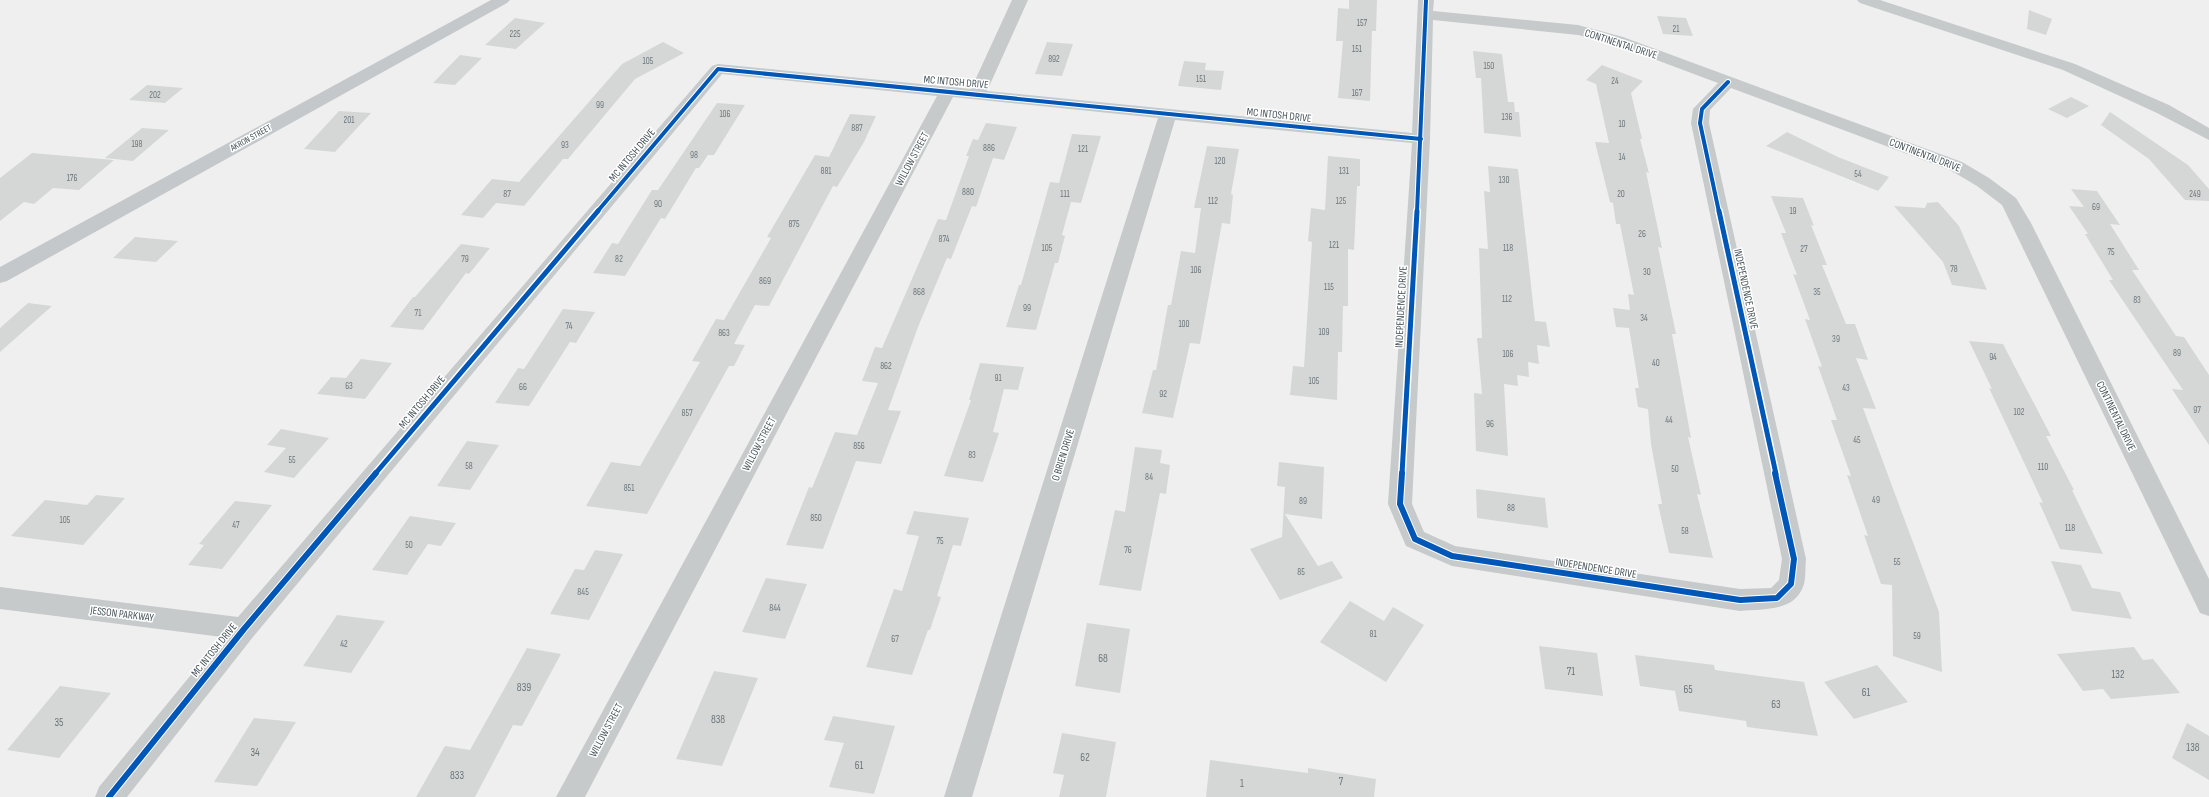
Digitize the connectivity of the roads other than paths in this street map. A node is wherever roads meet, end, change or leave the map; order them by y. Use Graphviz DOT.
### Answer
graph roads {
  1 [pos="502,0"];
  2 [pos="1020,0"];
  3 [pos="1866,0"];
  4 [pos="1426,8"];
  5 [pos="1728,82"];
  6 [pos="947,92"];
  7 [pos="977,94"];
  8 [pos="1168,114"];
  9 [pos="2209,135"];
  10 [pos="1421,139"];
  11 [pos="0,276"];
  12 [pos="0,598"];
  13 [pos="2209,605"];
  14 [pos="244,629"];
  15 [pos="109,797"];
  16 [pos="570,797"];
  17 [pos="958,797"];
  1 -- 11 [label="main road, AKRON STREET"];
  2 -- 7 [label="street"];
  3 -- 9 [label="street"];
  4 -- 5 [label="street, CONTINENTAL DRIVE"];
  4 -- 10 [label="street, INDEPENDENCE DRIVE"];
  5 -- 10 [label="street, INDEPENDENCE DRIVE"];
  5 -- 13 [label="street, CONTINENTAL DRIVE"];
  6 -- 7 [label="street, MC INTOSH DRIVE"];
  6 -- 14 [label="street, MC INTOSH DRIVE"];
  6 -- 16 [label="street, WILLOW STREET"];
  7 -- 8 [label="street, MC INTOSH DRIVE"];
  8 -- 10 [label="street, MC INTOSH DRIVE"];
  8 -- 17 [label="street, O BRIEN DRIVE"];
  12 -- 14 [label="street, JESSON PARKWAY"];
  14 -- 15 [label="street, MC INTOSH DRIVE"];
}
